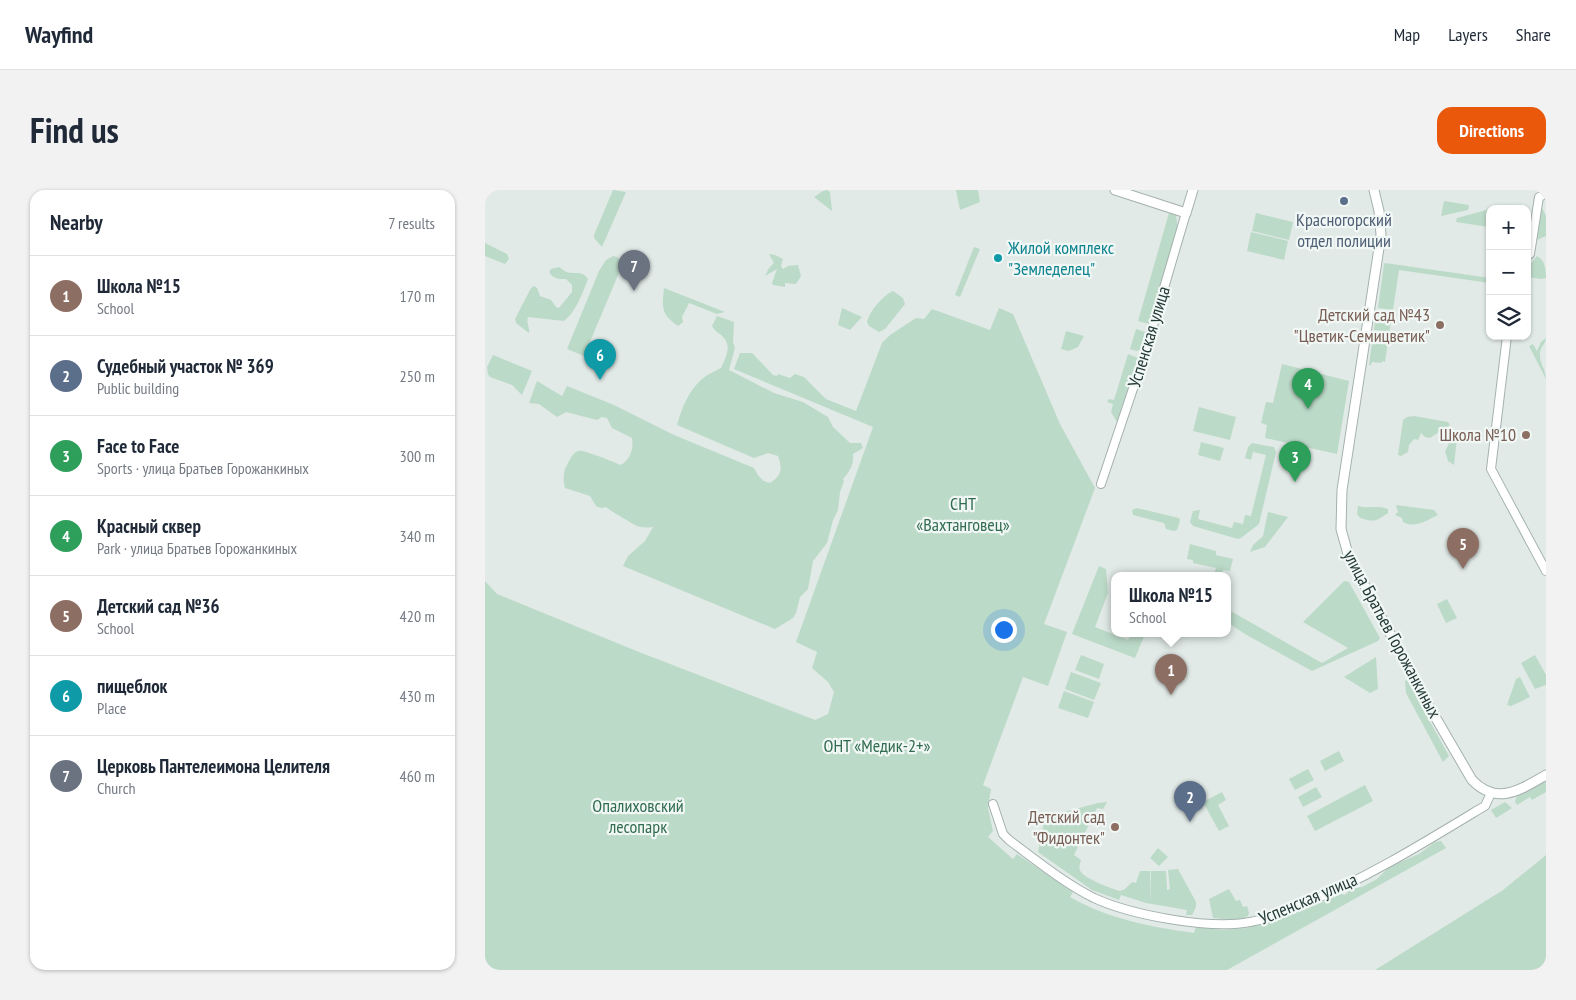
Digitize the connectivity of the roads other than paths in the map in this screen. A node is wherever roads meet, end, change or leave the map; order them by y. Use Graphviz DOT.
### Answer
graph roads {
  1 [pos="1115,190"];
  2 [pos="1193,190"];
  3 [pos="1374,190"];
  4 [pos="1542,193"];
  5 [pos="1186,213"];
  6 [pos="1531,250"];
  7 [pos="1507,340"];
  8 [pos="1101,484"];
  9 [pos="1546,571"];
  10 [pos="1546,776"];
  11 [pos="1491,794"];
  12 [pos="993,804"];
  1 -- 5 [label="street"];
  2 -- 5 [label="street, Успенская улица"];
  3 -- 11 [label="street, улица Братьев Горожанкиных"];
  4 -- 6 [label="street"];
  5 -- 8 [label="street, Успенская улица"];
  7 -- 9 [label="street"];
  10 -- 11 [label="street"];
  11 -- 12 [label="street, Успенская улица"];
}
